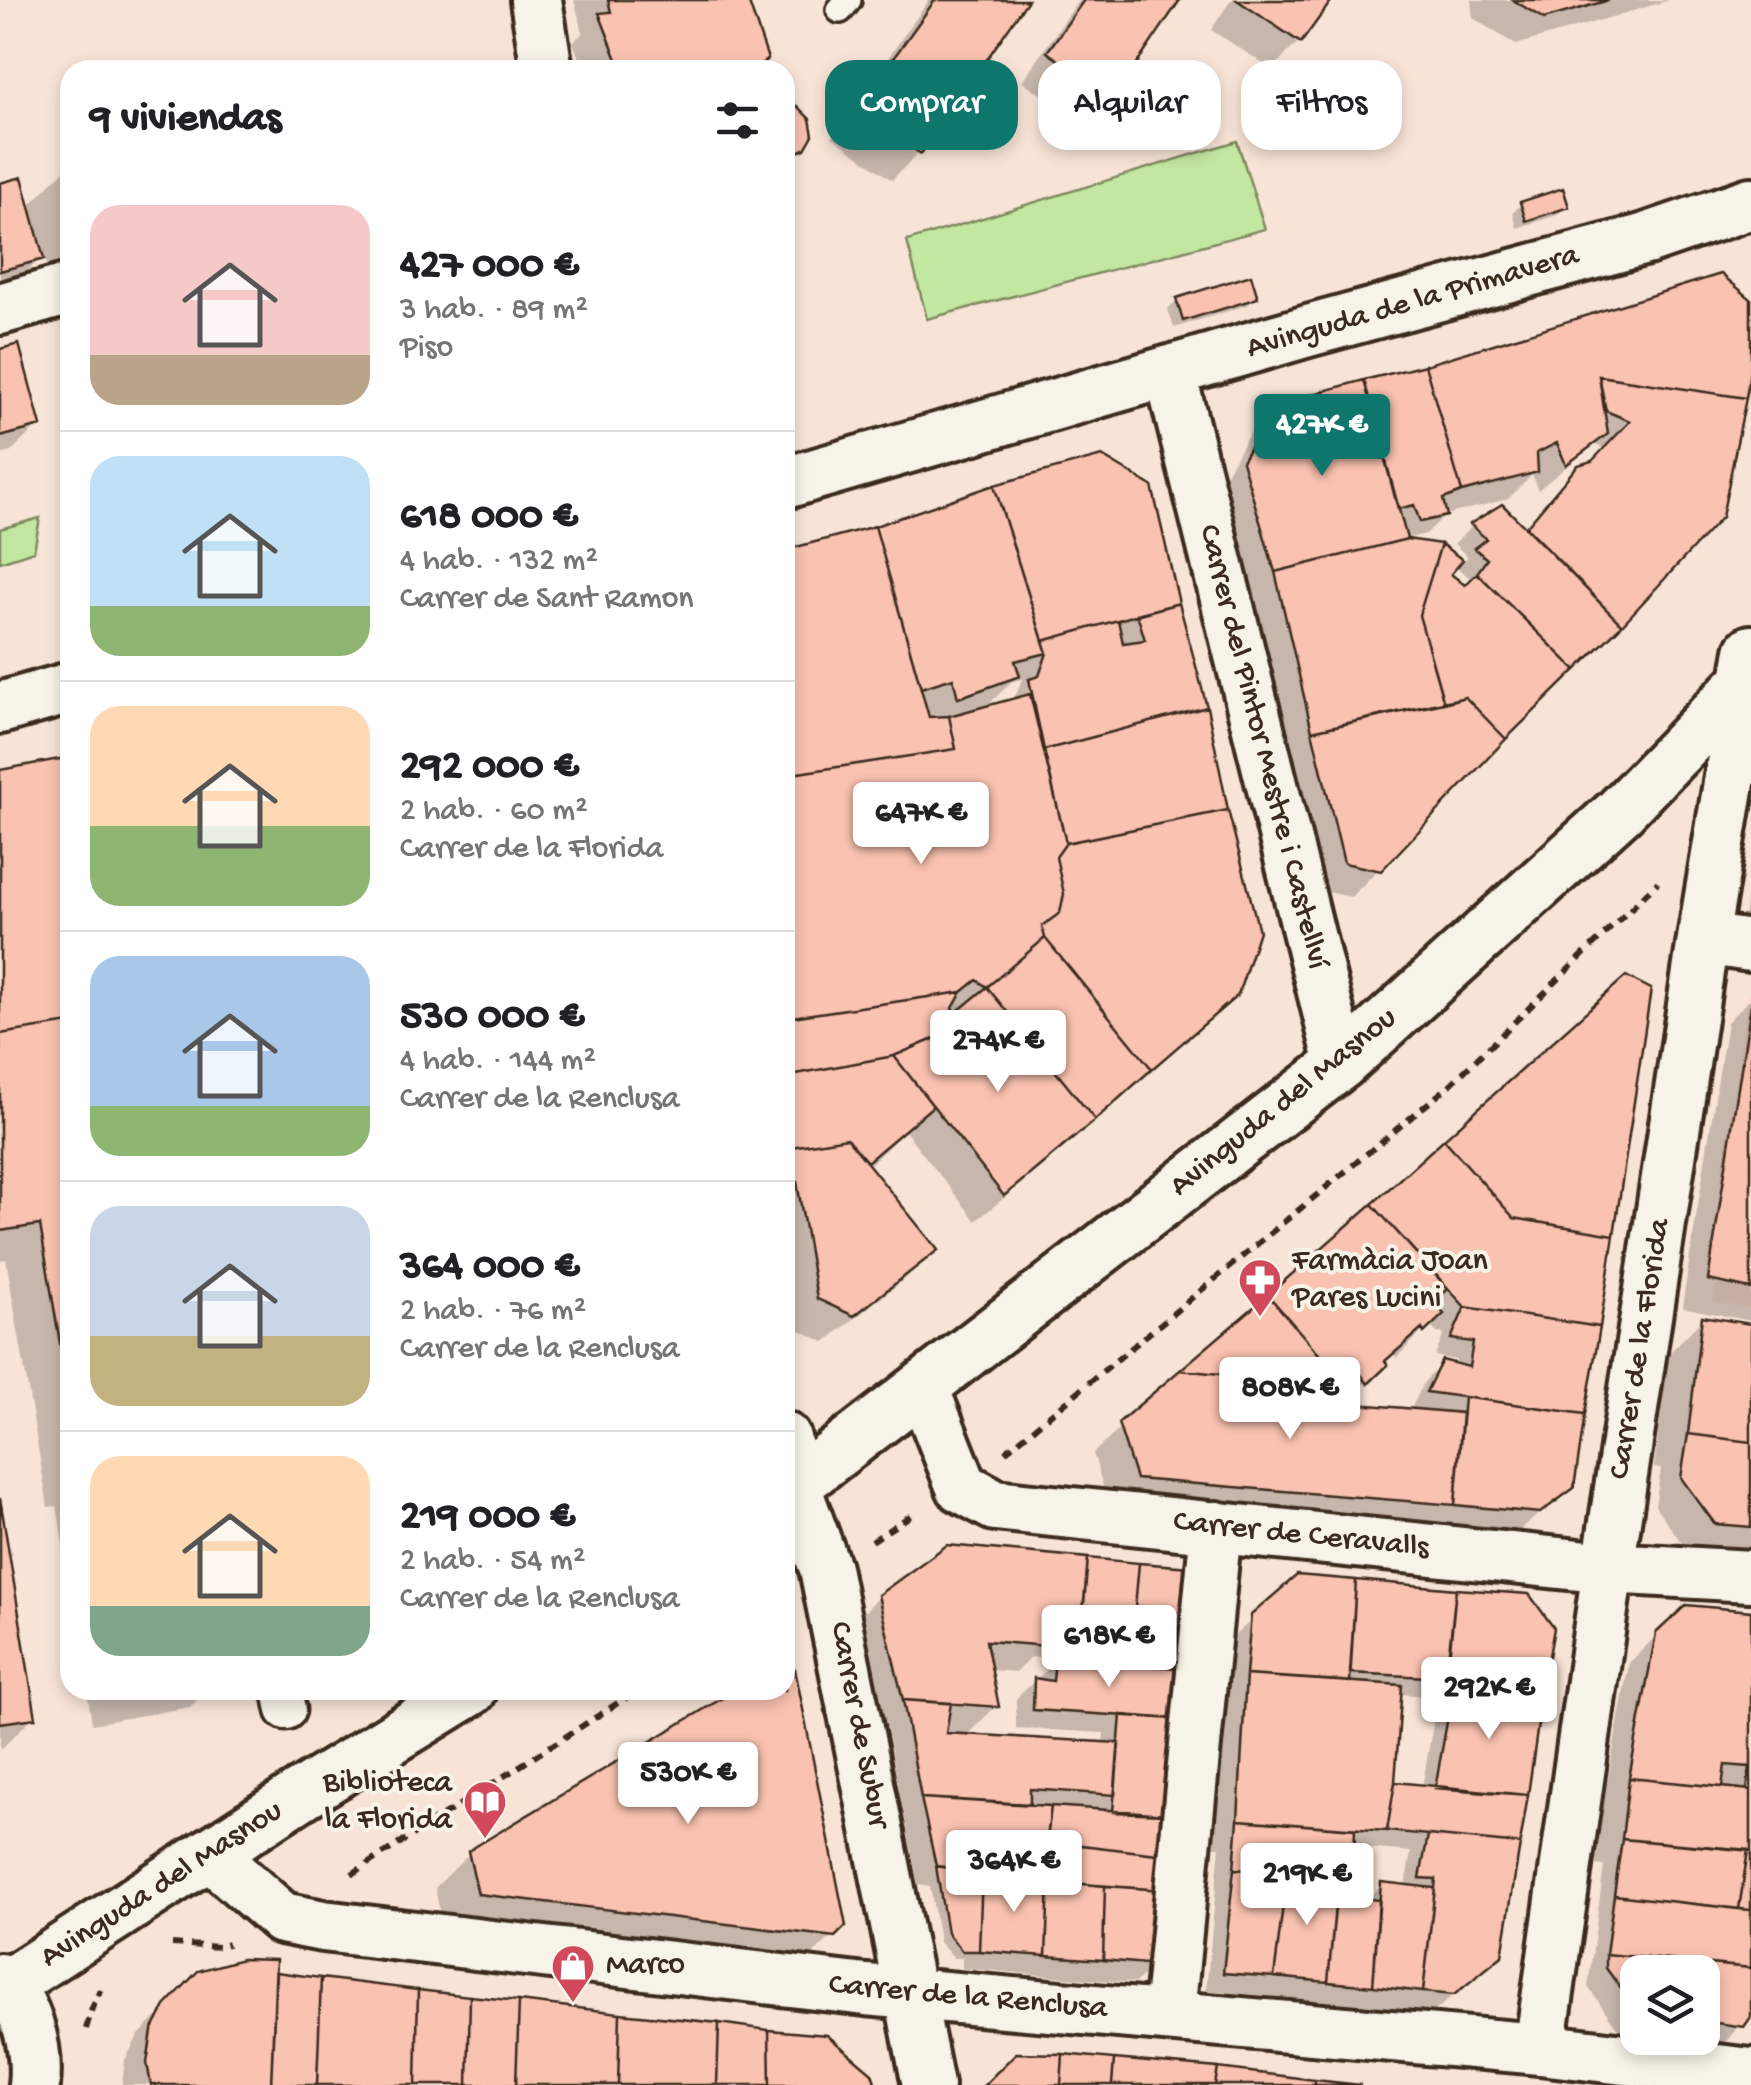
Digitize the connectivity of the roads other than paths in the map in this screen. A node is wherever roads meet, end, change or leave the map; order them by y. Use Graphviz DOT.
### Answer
graph roads {
  1 [pos="536,0"];
  2 [pos="545,60"];
  3 [pos="1751,202"];
  4 [pos="60,292"];
  5 [pos="0,309"];
  6 [pos="1170,372"];
  7 [pos="795,481"];
  8 [pos="1750,669"];
  9 [pos="60,691"];
  10 [pos="0,708"];
  11 [pos="1703,938"];
  12 [pos="1751,946"];
  13 [pos="1342,1064"];
  14 [pos="923,1388"];
  15 [pos="795,1486"];
  16 [pos="795,1501"];
  17 [pos="1216,1527"];
  18 [pos="1608,1568"];
  19 [pos="1751,1576"];
  20 [pos="455,1700"];
  21 [pos="210,1854"];
  22 [pos="4,1982"];
  23 [pos="912,1995"];
  24 [pos="1169,2015"];
  25 [pos="1540,2049"];
  26 [pos="1751,2074"];
  27 [pos="34,2085"];
  28 [pos="928,2085"];
  1 -- 2 [label="street"];
  3 -- 6 [label="street, Avinguda de la Primavera"];
  4 -- 5 [label="street"];
  6 -- 7 [label="street, Avinguda de la Primavera"];
  6 -- 13 [label="street, Carrer del Pintor Mestre i Castellví"];
  8 -- 11 [label="street, Carrer de la Florida"];
  8 -- 13 [label="street, Avinguda del Masnou"];
  9 -- 10 [label="street"];
  11 -- 12 [label="street"];
  11 -- 18 [label="street, Carrer de la Florida"];
  13 -- 14 [label="street, Avinguda del Masnou"];
  14 -- 15 [label="street, Avinguda del Masnou"];
  14 -- 17 [label="street, Carrer de Ceravalls"];
  16 -- 23 [label="street, Carrer de Subur"];
  17 -- 18 [label="street, Carrer de Ceravalls"];
  17 -- 24 [label="street"];
  18 -- 19 [label="street, Carrer de Ceravalls"];
  18 -- 25 [label="street, Carrer de la Florida"];
  20 -- 21 [label="street, Avinguda del Masnou"];
  21 -- 22 [label="street, Avinguda del Masnou"];
  21 -- 23 [label="street, Carrer de la Renclusa"];
  22 -- 27 [label="street"];
  23 -- 24 [label="street, Carrer de la Renclusa"];
  23 -- 28 [label="street, Carrer de Subur"];
  24 -- 25 [label="street, Carrer de la Renclusa"];
  25 -- 26 [label="street, Carrer de la Renclusa"];
}
